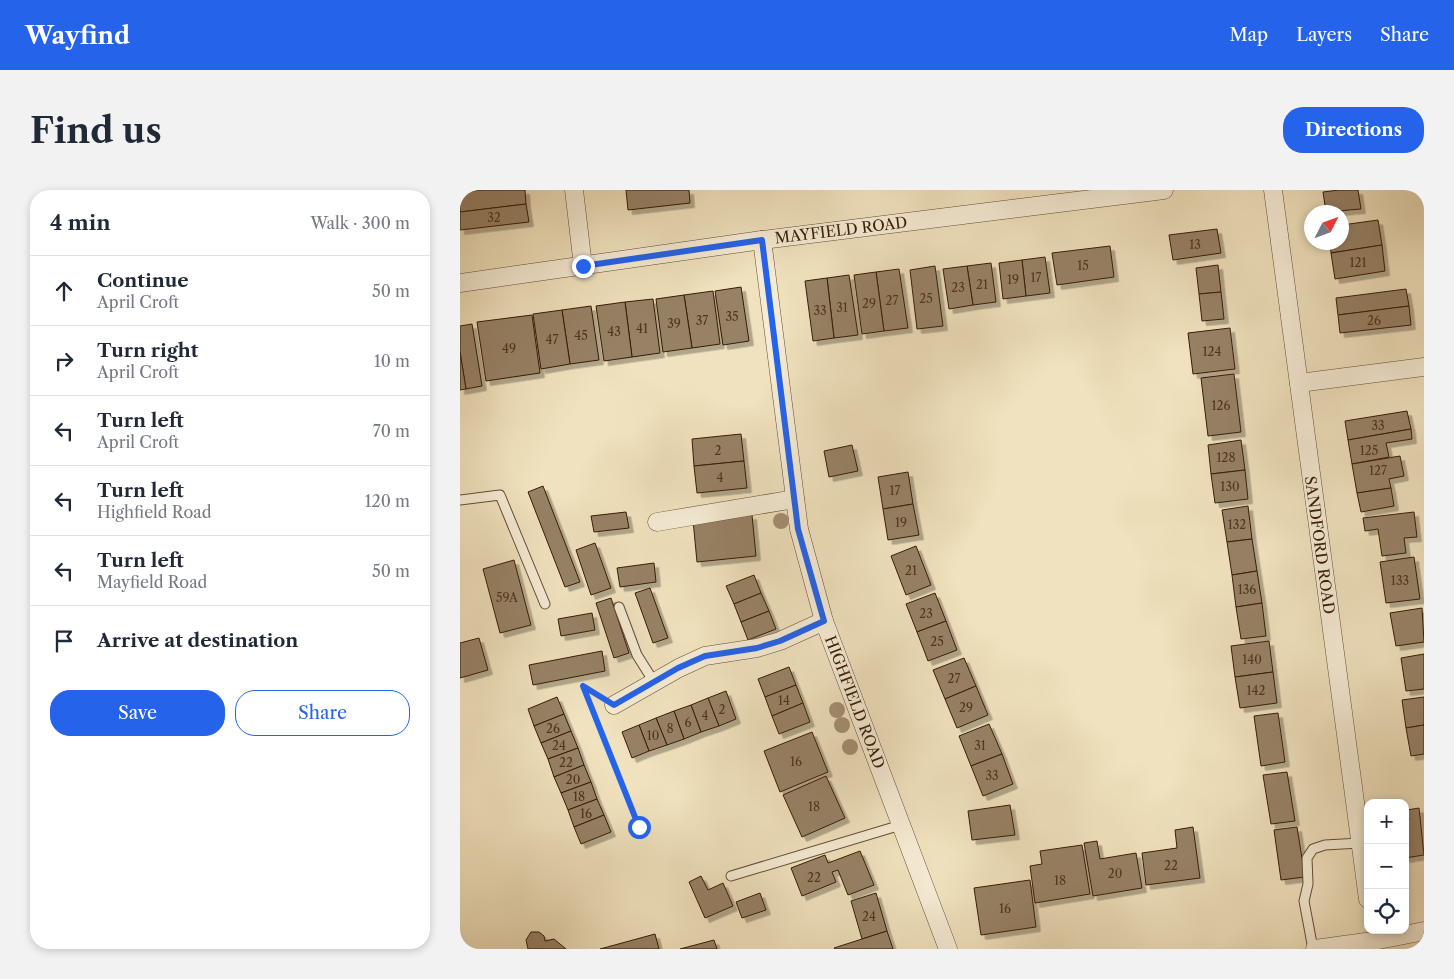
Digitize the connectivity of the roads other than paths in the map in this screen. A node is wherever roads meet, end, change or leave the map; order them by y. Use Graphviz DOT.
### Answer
graph roads {
  1 [pos="574,190"];
  2 [pos="1164,190"];
  3 [pos="1273,190"];
  4 [pos="762,240"];
  5 [pos="583,266"];
  6 [pos="460,283"];
  7 [pos="1424,367"];
  8 [pos="1299,383"];
  9 [pos="795,499"];
  10 [pos="460,500"];
  11 [pos="657,522"];
  12 [pos="545,604"];
  13 [pos="619,606"];
  14 [pos="824,621"];
  15 [pos="654,682"];
  16 [pos="614,705"];
  17 [pos="901,825"];
  18 [pos="1360,843"];
  19 [pos="731,876"];
  20 [pos="1367,889"];
  21 [pos="1424,931"];
  22 [pos="1373,940"];
  23 [pos="948,949"];
  24 [pos="1314,949"];
  1 -- 5 [label="street"];
  2 -- 4 [label="street, MAYFIELD ROAD"];
  3 -- 8 [label="street, SANDFORD ROAD"];
  4 -- 5 [label="street, MAYFIELD ROAD"];
  4 -- 9 [label="street, HIGHFIELD ROAD"];
  5 -- 6 [label="street, MAYFIELD ROAD"];
  7 -- 8 [label="street"];
  8 -- 18 [label="street, SANDFORD ROAD"];
  9 -- 11 [label="street"];
  9 -- 14 [label="street, HIGHFIELD ROAD"];
  10 -- 12 [label="lane"];
  13 -- 15 [label="lane"];
  14 -- 15 [label="street"];
  14 -- 17 [label="street, HIGHFIELD ROAD"];
  15 -- 16 [label="street"];
  17 -- 19 [label="lane"];
  17 -- 23 [label="street, HIGHFIELD ROAD"];
  18 -- 20 [label="street, SANDFORD ROAD"];
  18 -- 24 [label="lane"];
  21 -- 22 [label="street"];
  22 -- 24 [label="street"];
}
